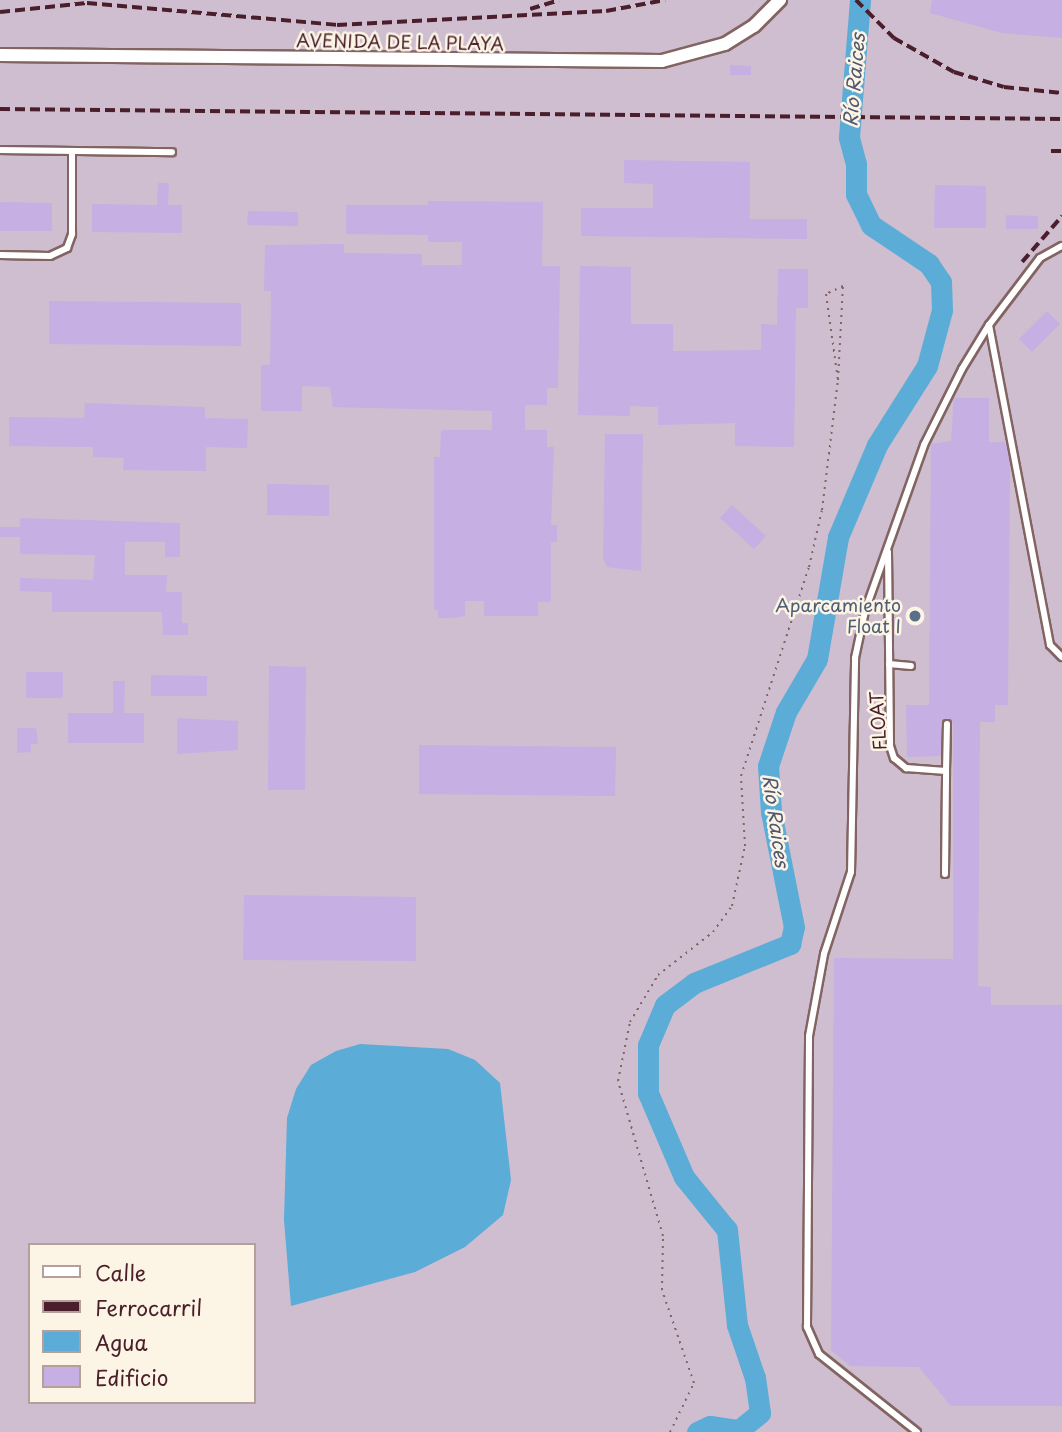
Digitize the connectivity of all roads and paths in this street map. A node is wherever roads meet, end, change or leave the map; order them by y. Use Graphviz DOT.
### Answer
graph roads {
  1 [pos="780,0"];
  2 [pos="0,55"];
  3 [pos="0,150"];
  4 [pos="72,151"];
  5 [pos="173,152"];
  6 [pos="1062,246"];
  7 [pos="0,255"];
  8 [pos="989,325"];
  9 [pos="838,380"];
  10 [pos="888,547"];
  11 [pos="1062,657"];
  12 [pos="889,664"];
  13 [pos="911,666"];
  14 [pos="947,724"];
  15 [pos="946,771"];
  16 [pos="946,874"];
  17 [pos="670,1432"];
  18 [pos="917,1432"];
  1 -- 2 [label="street, AVENIDA DE LA PLAYA"];
  3 -- 4 [label="lane"];
  4 -- 5 [label="lane"];
  4 -- 7 [label="lane"];
  6 -- 8 [label="lane"];
  8 -- 10 [label="lane"];
  8 -- 11 [label="lane"];
  9 -- 9 [label="path"];
  9 -- 17 [label="path"];
  10 -- 12 [label="lane, FLOAT"];
  10 -- 18 [label="lane"];
  12 -- 13 [label="lane"];
  12 -- 15 [label="lane, FLOAT"];
  14 -- 15 [label="lane"];
  15 -- 16 [label="lane"];
}
